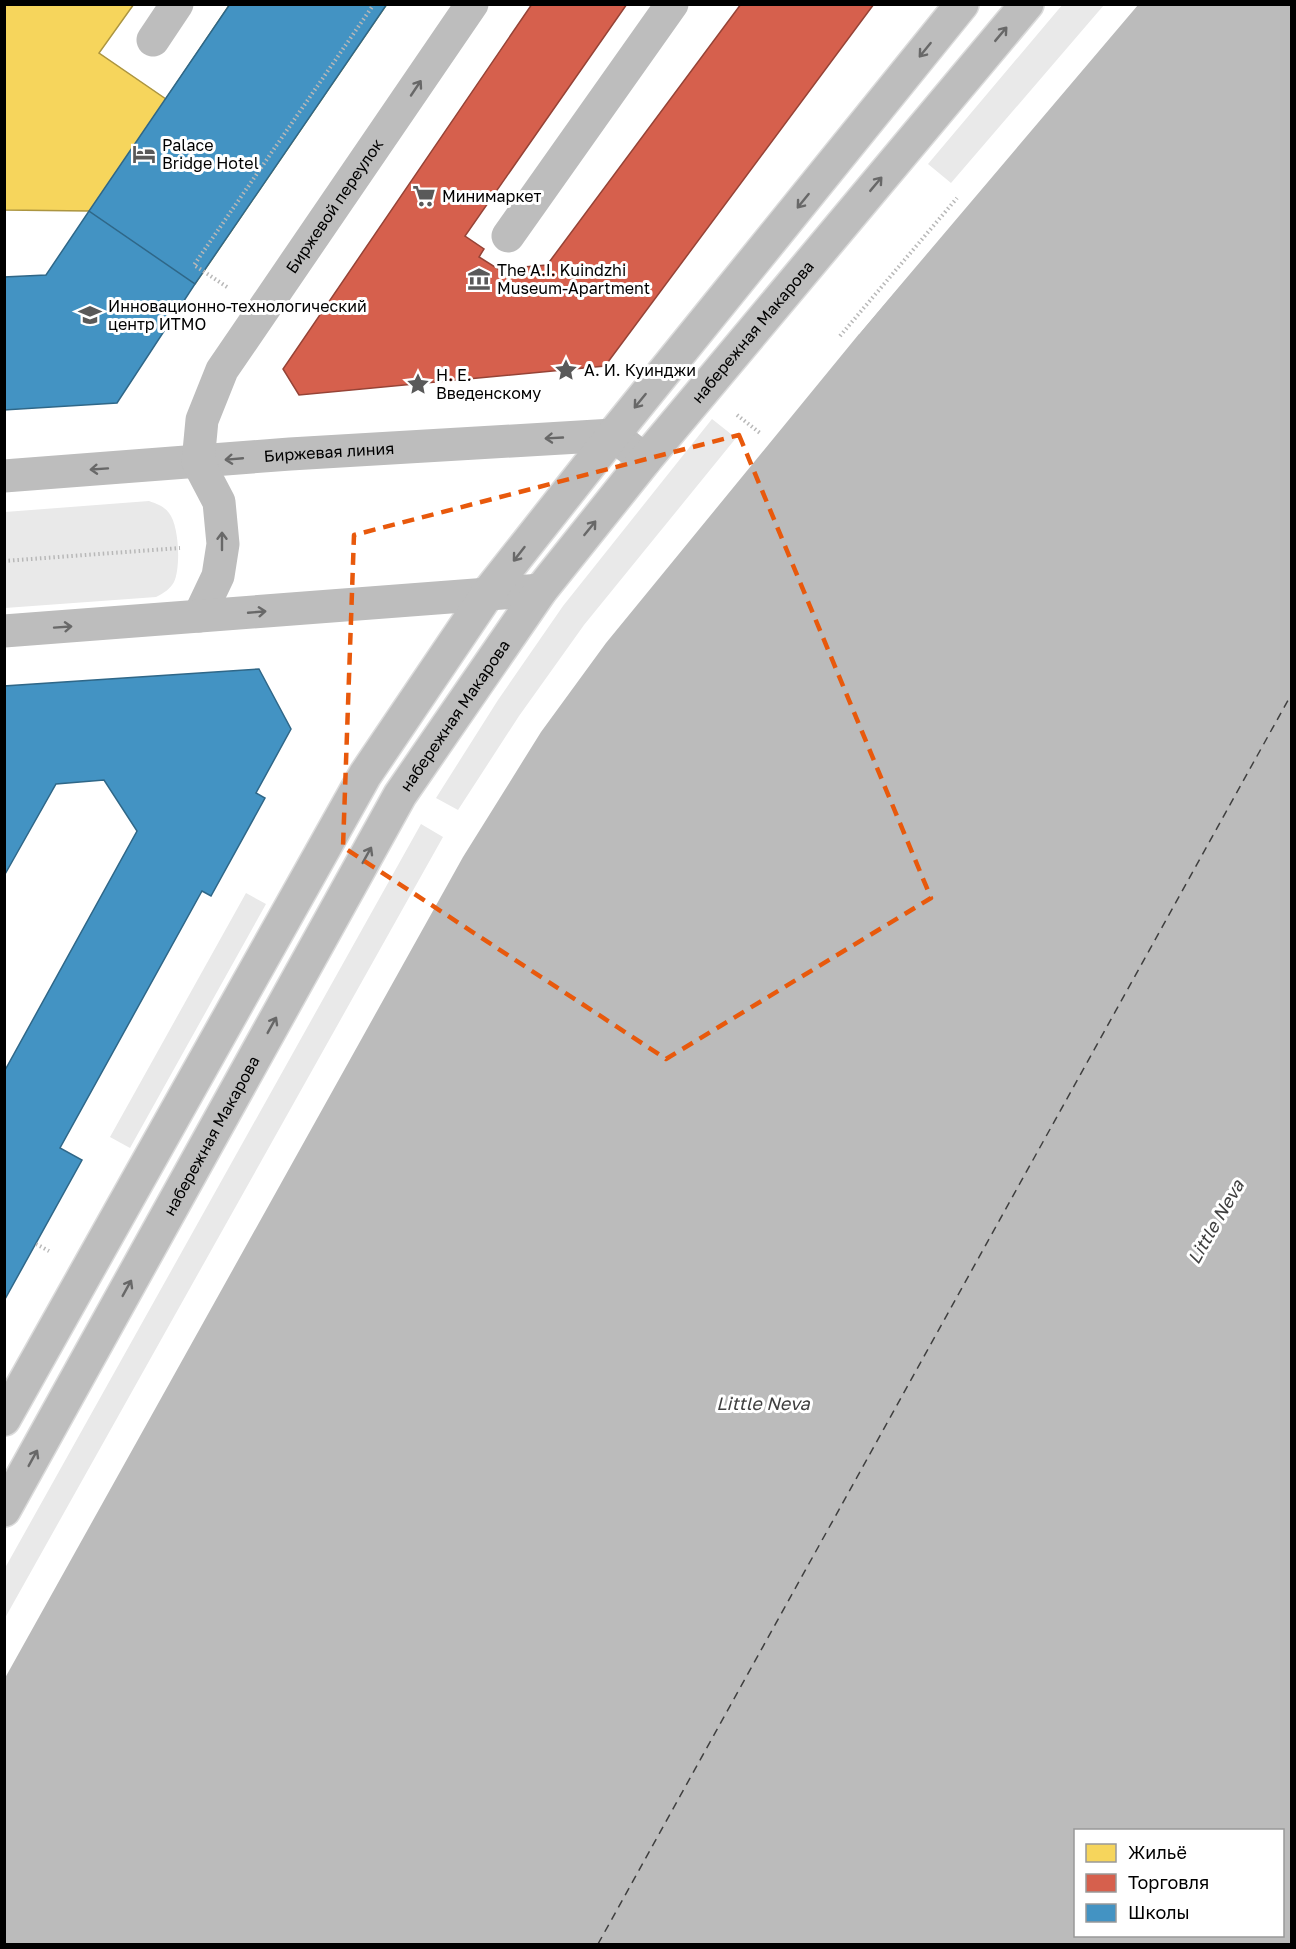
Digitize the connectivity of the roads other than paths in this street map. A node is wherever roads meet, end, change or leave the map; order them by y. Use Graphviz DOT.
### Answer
graph roads {
  1 [pos="177,4"];
  2 [pos="672,4"];
  3 [pos="962,4"];
  4 [pos="1027,4"];
  5 [pos="468,6"];
  6 [pos="153,40"];
  7 [pos="508,236"];
  8 [pos="613,435"];
  9 [pos="645,460"];
  10 [pos="198,462"];
  11 [pos="4,476"];
  12 [pos="540,590"];
  13 [pos="488,593"];
  14 [pos="199,616"];
  15 [pos="4,631"];
  16 [pos="4,1419"];
  17 [pos="4,1510"];
  1 -- 6 [label="main road"];
  2 -- 7 [label="main road"];
  3 -- 8 [label="main road, one-way"];
  9 -- 4 [label="main road, набережная Макарова, one-way"];
  10 -- 5 [label="main road, Биржевой переулок, one-way"];
  8 -- 9 [label="main road"];
  8 -- 10 [label="main road, Биржевая линия, one-way"];
  8 -- 13 [label="main road, one-way"];
  12 -- 9 [label="main road, набережная Макарова, one-way"];
  10 -- 11 [label="main road, Биржевая линия, one-way"];
  14 -- 10 [label="main road, one-way"];
  12 -- 13 [label="main road"];
  17 -- 12 [label="main road, набережная Макарова, one-way"];
  14 -- 13 [label="main road, one-way"];
  13 -- 16 [label="main road"];
  15 -- 14 [label="main road, one-way"];
}
